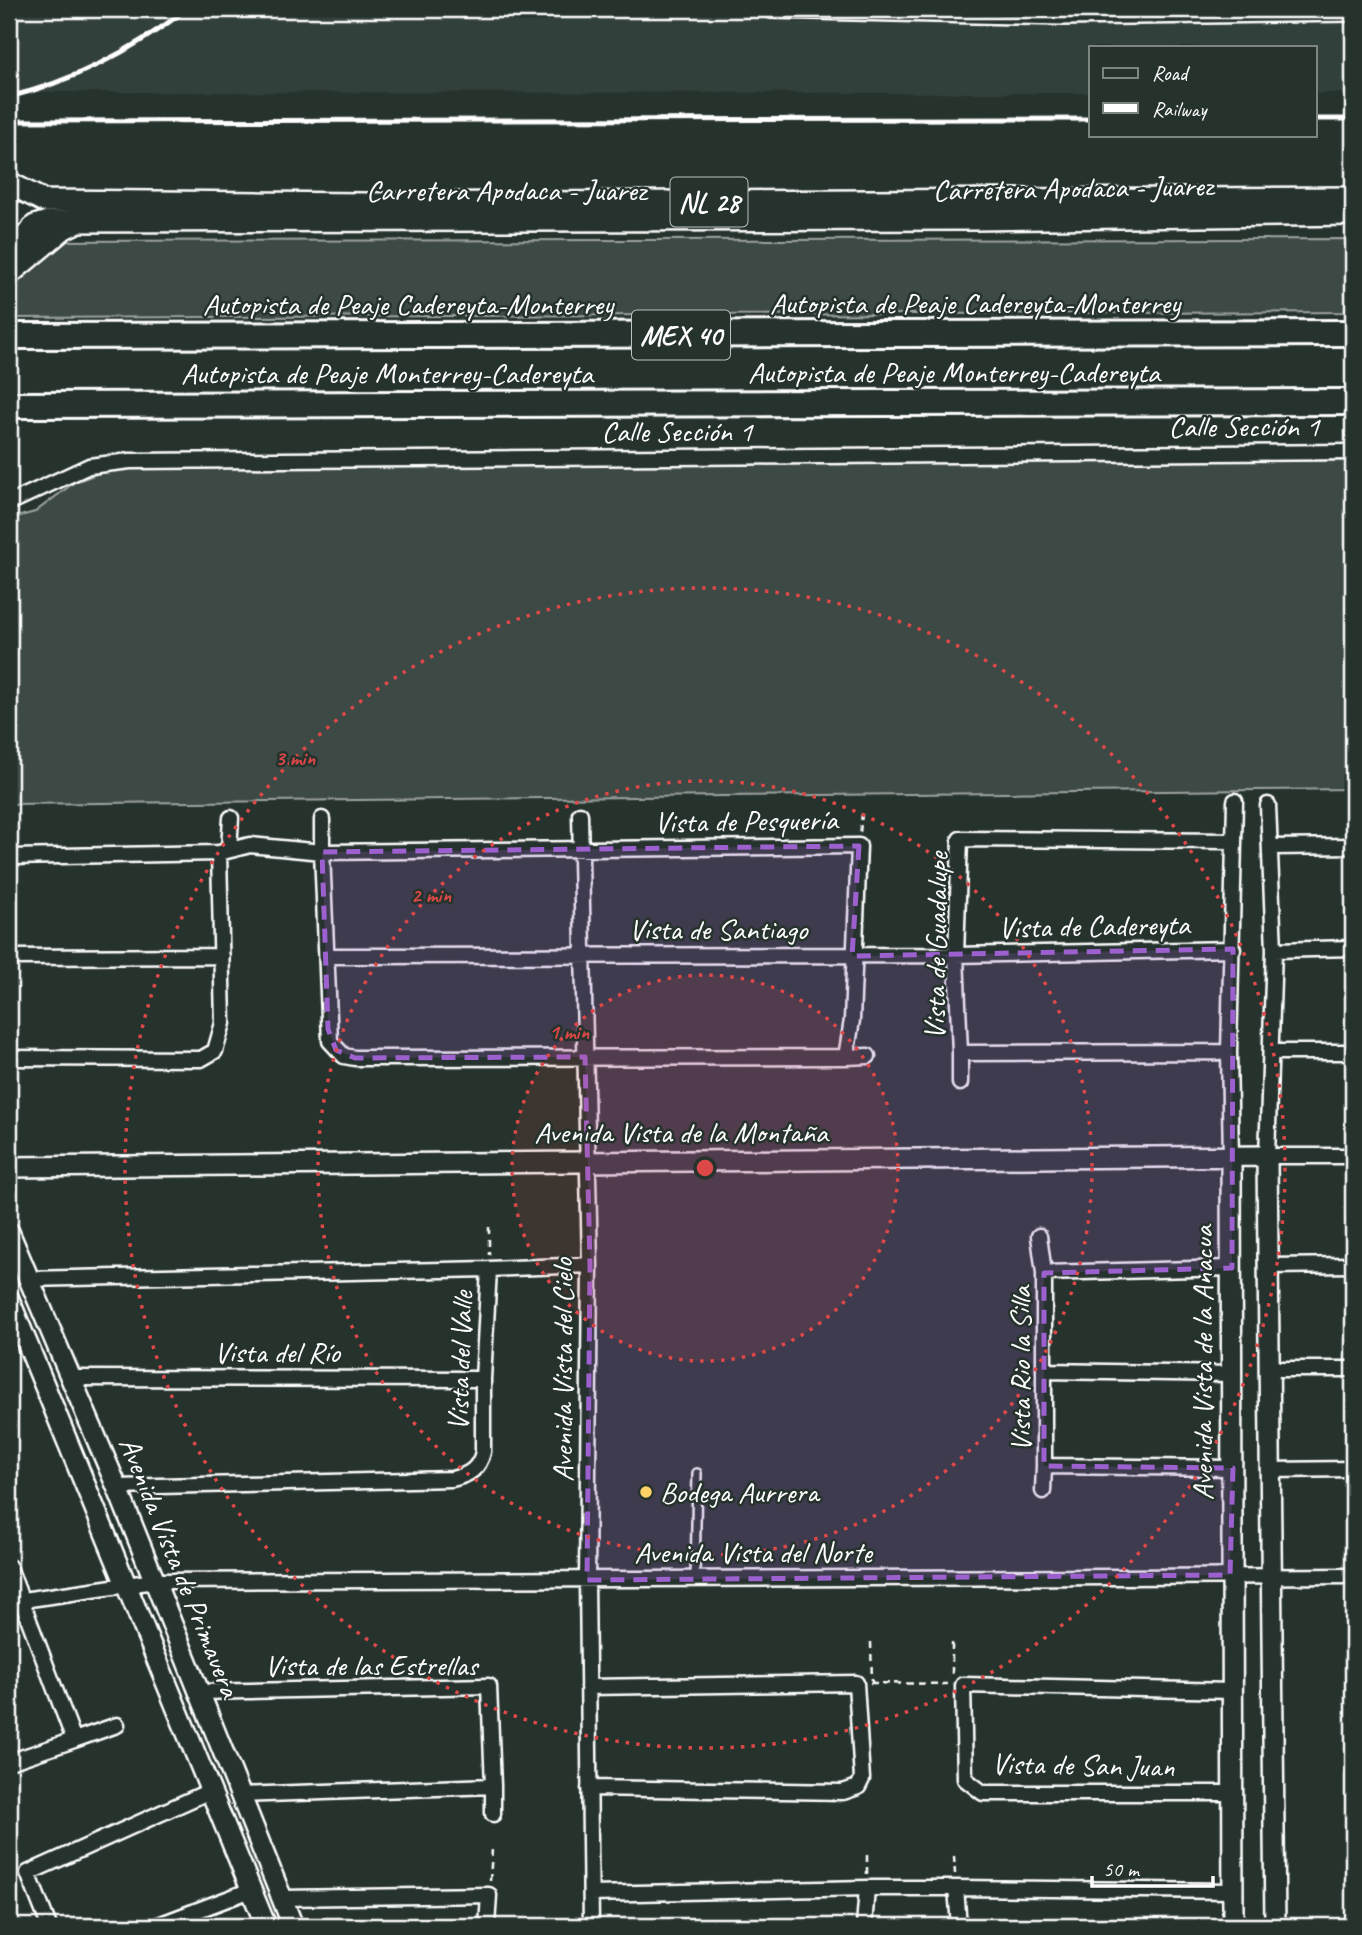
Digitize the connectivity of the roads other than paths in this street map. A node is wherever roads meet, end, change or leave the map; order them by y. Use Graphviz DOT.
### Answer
graph roads {
  1 [pos="758,9"];
  2 [pos="873,9"];
  3 [pos="885,17"];
  4 [pos="1353,17"];
  5 [pos="9,170"];
  6 [pos="9,184"];
  7 [pos="1349,209"];
  8 [pos="79,212"];
  9 [pos="11,254"];
  10 [pos="9,274"];
  11 [pos="1353,333"];
  12 [pos="9,336"];
  13 [pos="1353,402"];
  14 [pos="9,405"];
  15 [pos="1353,452"];
  16 [pos="9,503"];
  17 [pos="1235,801"];
  18 [pos="1268,805"];
  19 [pos="580,814"];
  20 [pos="231,818"];
  21 [pos="322,819"];
  22 [pos="1233,841"];
  23 [pos="1353,846"];
  24 [pos="1272,847"];
  25 [pos="581,849"];
  26 [pos="224,851"];
  27 [pos="322,852"];
  28 [pos="9,857"];
  29 [pos="1353,948"];
  30 [pos="1233,949"];
  31 [pos="1274,950"];
  32 [pos="582,954"];
  33 [pos="956,955"];
  34 [pos="222,956"];
  35 [pos="328,956"];
  36 [pos="852,956"];
  37 [pos="9,957"];
  38 [pos="1229,1052"];
  39 [pos="1271,1052"];
  40 [pos="1353,1052"];
  41 [pos="960,1053"];
  42 [pos="585,1056"];
  43 [pos="868,1056"];
  44 [pos="846,1057"];
  45 [pos="9,1058"];
  46 [pos="960,1083"];
  47 [pos="1267,1156"];
  48 [pos="1353,1156"];
  49 [pos="1231,1157"];
  50 [pos="587,1163"];
  51 [pos="9,1167"];
  52 [pos="9,1232"];
  53 [pos="1039,1236"];
  54 [pos="590,1265"];
  55 [pos="1353,1265"];
  56 [pos="1268,1266"];
  57 [pos="1232,1268"];
  58 [pos="489,1269"];
  59 [pos="1044,1273"];
  60 [pos="27,1279"];
  61 [pos="9,1299"];
  62 [pos="1353,1368"];
  63 [pos="1269,1369"];
  64 [pos="1044,1371"];
  65 [pos="1233,1374"];
  66 [pos="71,1378"];
  67 [pos="483,1379"];
  68 [pos="1044,1466"];
  69 [pos="1233,1468"];
  70 [pos="1353,1469"];
  71 [pos="1269,1470"];
  72 [pos="697,1473"];
  73 [pos="117,1488"];
  74 [pos="1043,1491"];
  75 [pos="9,1567"];
  76 [pos="1230,1575"];
  77 [pos="1353,1576"];
  78 [pos="1273,1577"];
  79 [pos="695,1579"];
  80 [pos="587,1580"];
  81 [pos="153,1581"];
  82 [pos="125,1585"];
  83 [pos="15,1601"];
  84 [pos="588,1687"];
  85 [pos="198,1692"];
  86 [pos="1233,1692"];
  87 [pos="117,1725"];
  88 [pos="74,1740"];
  89 [pos="9,1762"];
  90 [pos="493,1786"];
  91 [pos="589,1788"];
  92 [pos="210,1791"];
  93 [pos="1233,1793"];
  94 [pos="240,1795"];
  95 [pos="493,1814"];
  96 [pos="867,1888"];
  97 [pos="956,1888"];
  98 [pos="251,1890"];
  99 [pos="1233,1891"];
  100 [pos="591,1894"];
  101 [pos="282,1898"];
  102 [pos="49,1926"];
  103 [pos="156,1926"];
  104 [pos="266,1926"];
  105 [pos="293,1926"];
  106 [pos="487,1926"];
  107 [pos="591,1926"];
  108 [pos="864,1926"];
  109 [pos="959,1926"];
  110 [pos="1233,1926"];
  111 [pos="1275,1926"];
  1 -- 3 [label="lane"];
  2 -- 3 [label="lane"];
  3 -- 4 [label="lane"];
  5 -- 8 [label="main road"];
  6 -- 8 [label="main road"];
  6 -- 9 [label="main road"];
  7 -- 8 [label="main road, NL 28"];
  8 -- 9 [label="main road"];
  8 -- 10 [label="main road"];
  11 -- 12 [label="highway, Autopista de Peaje Cadereyta-Monterrey / MEX 40"];
  13 -- 14 [label="highway, Autopista de Peaje Monterrey-Cadereyta"];
  15 -- 16 [label="street, Calle Sección 1"];
  17 -- 22 [label="street, Avenida Vista de la Anacua"];
  18 -- 24 [label="street"];
  19 -- 25 [label="street, Avenida Vista del Cielo"];
  20 -- 26 [label="street"];
  21 -- 27 [label="street"];
  22 -- 30 [label="street, Avenida Vista de la Anacua"];
  22 -- 33 [label="street, Vista de Guadalupe"];
  23 -- 24 [label="street"];
  24 -- 31 [label="street"];
  25 -- 27 [label="street"];
  25 -- 32 [label="street, Avenida Vista del Cielo"];
  25 -- 36 [label="street, Vista de Pesquería"];
  26 -- 27 [label="street"];
  26 -- 28 [label="street"];
  26 -- 34 [label="street"];
  27 -- 35 [label="street"];
  29 -- 31 [label="street"];
  30 -- 33 [label="street, Vista de Cadereyta"];
  30 -- 38 [label="street, Avenida Vista de la Anacua"];
  31 -- 39 [label="street"];
  32 -- 35 [label="street, Vista de Santiago"];
  32 -- 36 [label="street, Vista de Santiago"];
  32 -- 42 [label="street, Avenida Vista del Cielo"];
  33 -- 36 [label="street, Vista de Cadereyta"];
  33 -- 41 [label="street, Vista de Guadalupe"];
  34 -- 37 [label="street"];
  34 -- 45 [label="street"];
  35 -- 42 [label="street"];
  36 -- 44 [label="street, Vista de Pesquería"];
  38 -- 41 [label="street, Vista de Guadalupe"];
  38 -- 49 [label="street, Avenida Vista de la Anacua"];
  39 -- 40 [label="street"];
  39 -- 47 [label="street"];
  41 -- 46 [label="street"];
  42 -- 44 [label="street"];
  42 -- 50 [label="street, Avenida Vista del Cielo"];
  43 -- 44 [label="street"];
  47 -- 48 [label="street, Avenida Vista de la Montaña"];
  47 -- 49 [label="street, Avenida Vista de la Montaña"];
  47 -- 56 [label="street"];
  49 -- 50 [label="street, Avenida Vista de la Montaña"];
  49 -- 57 [label="street, Avenida Vista de la Anacua"];
  50 -- 51 [label="street, Avenida Vista de la Montaña"];
  50 -- 54 [label="street, Avenida Vista del Cielo"];
  52 -- 60 [label="street, Avenida Vista de Primavera"];
  53 -- 59 [label="street"];
  54 -- 58 [label="street"];
  54 -- 80 [label="street, Avenida Vista del Cielo"];
  55 -- 56 [label="street"];
  56 -- 63 [label="street"];
  57 -- 59 [label="street, Vista Rio la Silla"];
  57 -- 65 [label="street, Avenida Vista de la Anacua"];
  58 -- 60 [label="street, Vista del Valle"];
  58 -- 67 [label="street, Vista del Valle"];
  59 -- 64 [label="street, Vista Rio la Silla"];
  60 -- 66 [label="street, Avenida Vista de Primavera"];
  61 -- 82 [label="street, Avenida Vista de Primavera"];
  62 -- 63 [label="street"];
  63 -- 71 [label="street"];
  64 -- 65 [label="street"];
  64 -- 68 [label="street, Vista Rio la Silla"];
  65 -- 69 [label="street, Avenida Vista de la Anacua"];
  66 -- 67 [label="street, Vista del Río"];
  66 -- 73 [label="street, Avenida Vista de Primavera"];
  67 -- 73 [label="street, Vista del Valle"];
  68 -- 69 [label="street, Vista Rio la Silla"];
  68 -- 74 [label="street"];
  69 -- 76 [label="street, Avenida Vista de la Anacua"];
  70 -- 71 [label="street"];
  71 -- 78 [label="street"];
  72 -- 79 [label="lane"];
  73 -- 81 [label="street, Avenida Vista de Primavera"];
  75 -- 83 [label="street"];
  76 -- 78 [label="street, Avenida Vista del Norte"];
  76 -- 79 [label="street, Avenida Vista del Norte"];
  76 -- 86 [label="street, Avenida Vista de la Anacua"];
  77 -- 78 [label="street, Avenida Vista del Norte"];
  78 -- 111 [label="street"];
  79 -- 80 [label="street, Avenida Vista del Norte"];
  80 -- 81 [label="street, Avenida Vista del Norte"];
  80 -- 84 [label="street, Avenida Vista del Cielo"];
  81 -- 82 [label="street, Avenida Vista del Norte"];
  81 -- 85 [label="street, Avenida Vista de Primavera"];
  82 -- 83 [label="street, Avenida Vista del Norte"];
  82 -- 92 [label="street, Avenida Vista de Primavera"];
  83 -- 88 [label="street"];
  84 -- 91 [label="street, Avenida Vista del Cielo"];
  84 -- 91 [label="street"];
  85 -- 90 [label="street, Vista de las Estrellas"];
  85 -- 94 [label="street, Avenida Vista de Primavera"];
  86 -- 93 [label="street, Avenida Vista de la Anacua"];
  86 -- 93 [label="street, Vista de San Juan"];
  87 -- 88 [label="street"];
  88 -- 89 [label="street"];
  90 -- 94 [label="street"];
  90 -- 95 [label="street"];
  91 -- 100 [label="street, Avenida Vista del Cielo"];
  92 -- 98 [label="street, Avenida Vista de Primavera"];
  92 -- 102 [label="street"];
  93 -- 99 [label="street, Avenida Vista de la Anacua"];
  94 -- 101 [label="street, Avenida Vista de Primavera"];
  96 -- 97 [label="street"];
  96 -- 100 [label="street"];
  96 -- 108 [label="street"];
  97 -- 99 [label="street"];
  97 -- 109 [label="street"];
  98 -- 103 [label="street"];
  98 -- 104 [label="street, Avenida Vista de Primavera"];
  99 -- 110 [label="street, Avenida Vista de la Anacua"];
  100 -- 107 [label="street, Avenida Vista del Cielo"];
  101 -- 105 [label="street, Avenida Vista de Primavera"];
  101 -- 106 [label="street"];
}
